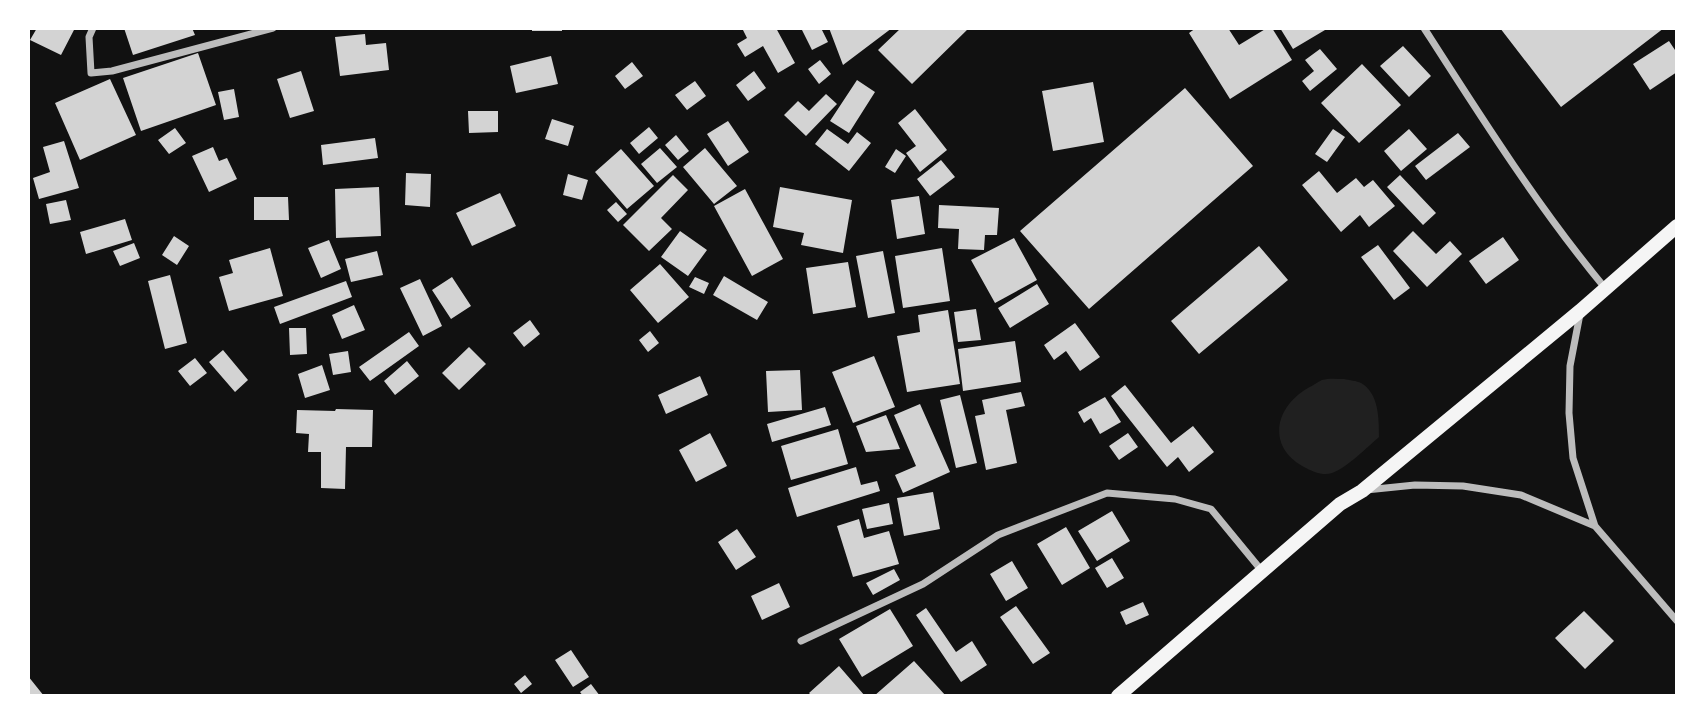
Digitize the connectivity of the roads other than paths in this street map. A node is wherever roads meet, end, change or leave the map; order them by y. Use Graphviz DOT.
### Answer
graph roads {
  1 [pos="93,28"];
  2 [pos="273,28"];
  3 [pos="1424,28"];
  4 [pos="1677,226"];
  5 [pos="1605,288"];
  6 [pos="1580,311"];
  7 [pos="1362,491"];
  8 [pos="1595,526"];
  9 [pos="1262,571"];
  10 [pos="1677,621"];
  11 [pos="801,641"];
  12 [pos="1118,696"];
  1 -- 2 [label="street"];
  3 -- 5 [label="street"];
  4 -- 5 [label="main road"];
  5 -- 6 [label="main road"];
  6 -- 7 [label="main road"];
  6 -- 8 [label="street"];
  7 -- 8 [label="street"];
  7 -- 9 [label="main road"];
  8 -- 10 [label="street"];
  9 -- 11 [label="street"];
  9 -- 12 [label="main road"];
}
